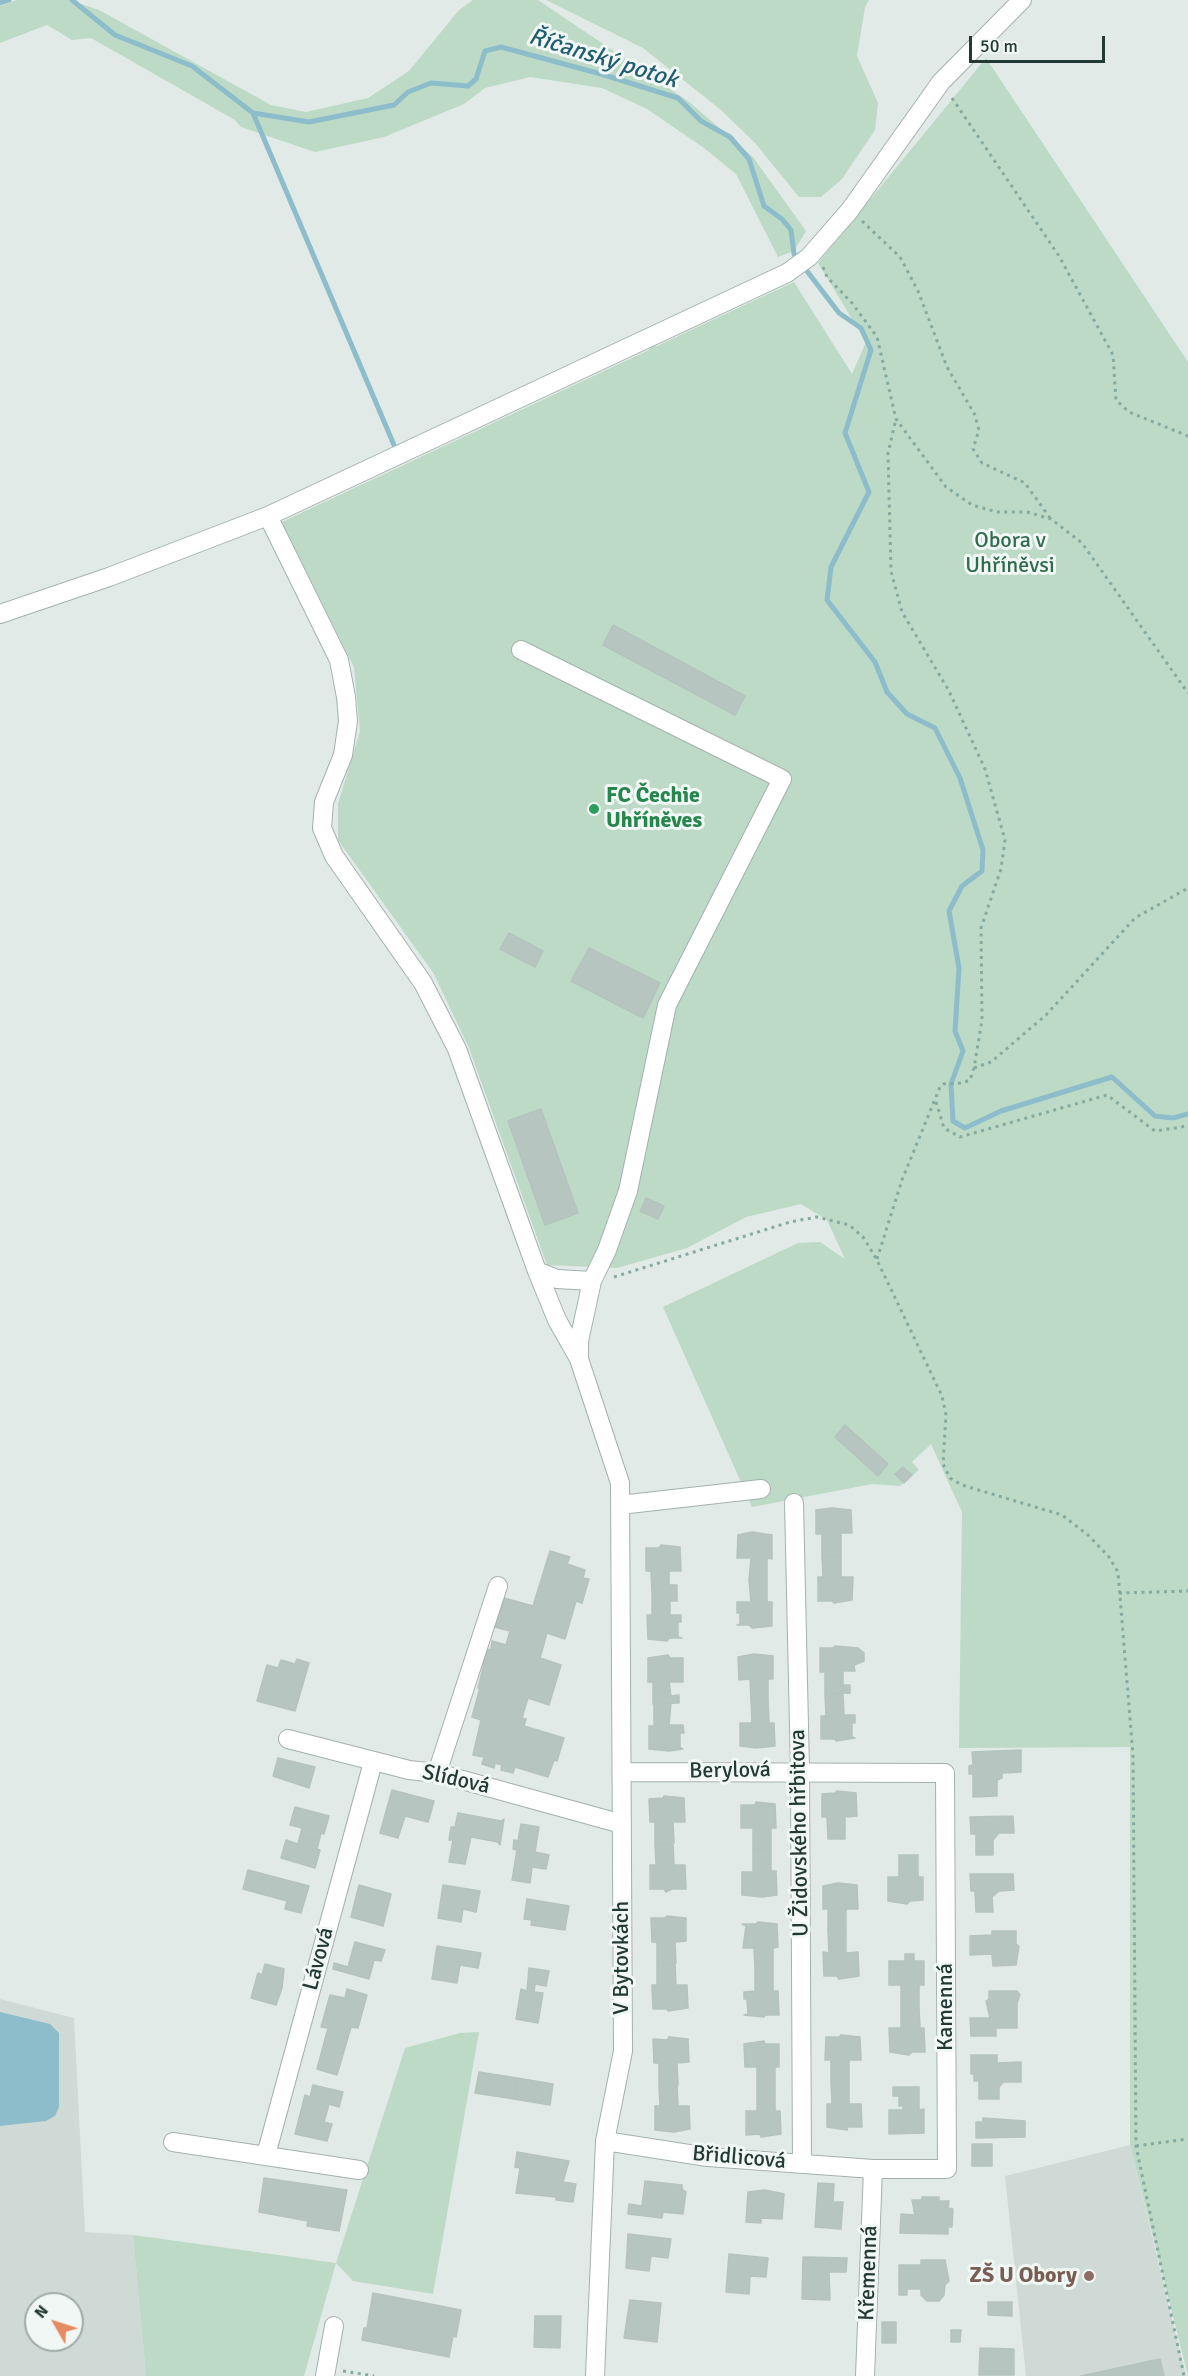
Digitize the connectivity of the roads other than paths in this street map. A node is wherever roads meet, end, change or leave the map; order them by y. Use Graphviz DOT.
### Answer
graph roads {
  1 [pos="1022,0"];
  2 [pos="268,516"];
  3 [pos="0,614"];
  4 [pos="521,650"];
  5 [pos="537,1271"];
  6 [pos="592,1281"];
  7 [pos="579,1359"];
  8 [pos="761,1489"];
  9 [pos="794,1503"];
  10 [pos="620,1505"];
  11 [pos="498,1586"];
  12 [pos="288,1739"];
  13 [pos="373,1762"];
  14 [pos="800,1771"];
  15 [pos="622,1772"];
  16 [pos="437,1773"];
  17 [pos="945,1773"];
  18 [pos="622,1824"];
  19 [pos="605,2141"];
  20 [pos="173,2142"];
  21 [pos="266,2155"];
  22 [pos="802,2163"];
  23 [pos="873,2169"];
  24 [pos="359,2170"];
  25 [pos="334,2326"];
  26 [pos="326,2372"];
  27 [pos="595,2376"];
  28 [pos="865,2376"];
  1 -- 2 [label="street"];
  2 -- 3 [label="street"];
  2 -- 5 [label="street"];
  4 -- 6 [label="street"];
  5 -- 6 [label="street"];
  5 -- 7 [label="street"];
  6 -- 7 [label="street"];
  7 -- 10 [label="street, V Bytovkách"];
  8 -- 10 [label="street"];
  9 -- 14 [label="street, U Židovského hřbitova"];
  10 -- 15 [label="street, V Bytovkách"];
  11 -- 16 [label="street"];
  12 -- 13 [label="street, Slídová"];
  13 -- 16 [label="street, Slídová"];
  13 -- 21 [label="street, Lávová"];
  14 -- 15 [label="street, Berylová"];
  14 -- 17 [label="street, Berylová"];
  14 -- 22 [label="street, U Židovského hřbitova"];
  15 -- 18 [label="street, V Bytovkách"];
  16 -- 18 [label="street, Slídová"];
  17 -- 23 [label="street, Kamenná"];
  18 -- 19 [label="street, V Bytovkách"];
  19 -- 22 [label="street, Břidlicová"];
  19 -- 27 [label="street, V Bytovkách"];
  20 -- 21 [label="street"];
  21 -- 24 [label="street"];
  22 -- 23 [label="street, Břidlicová"];
  23 -- 28 [label="street, Křemenná"];
  25 -- 26 [label="street"];
}
